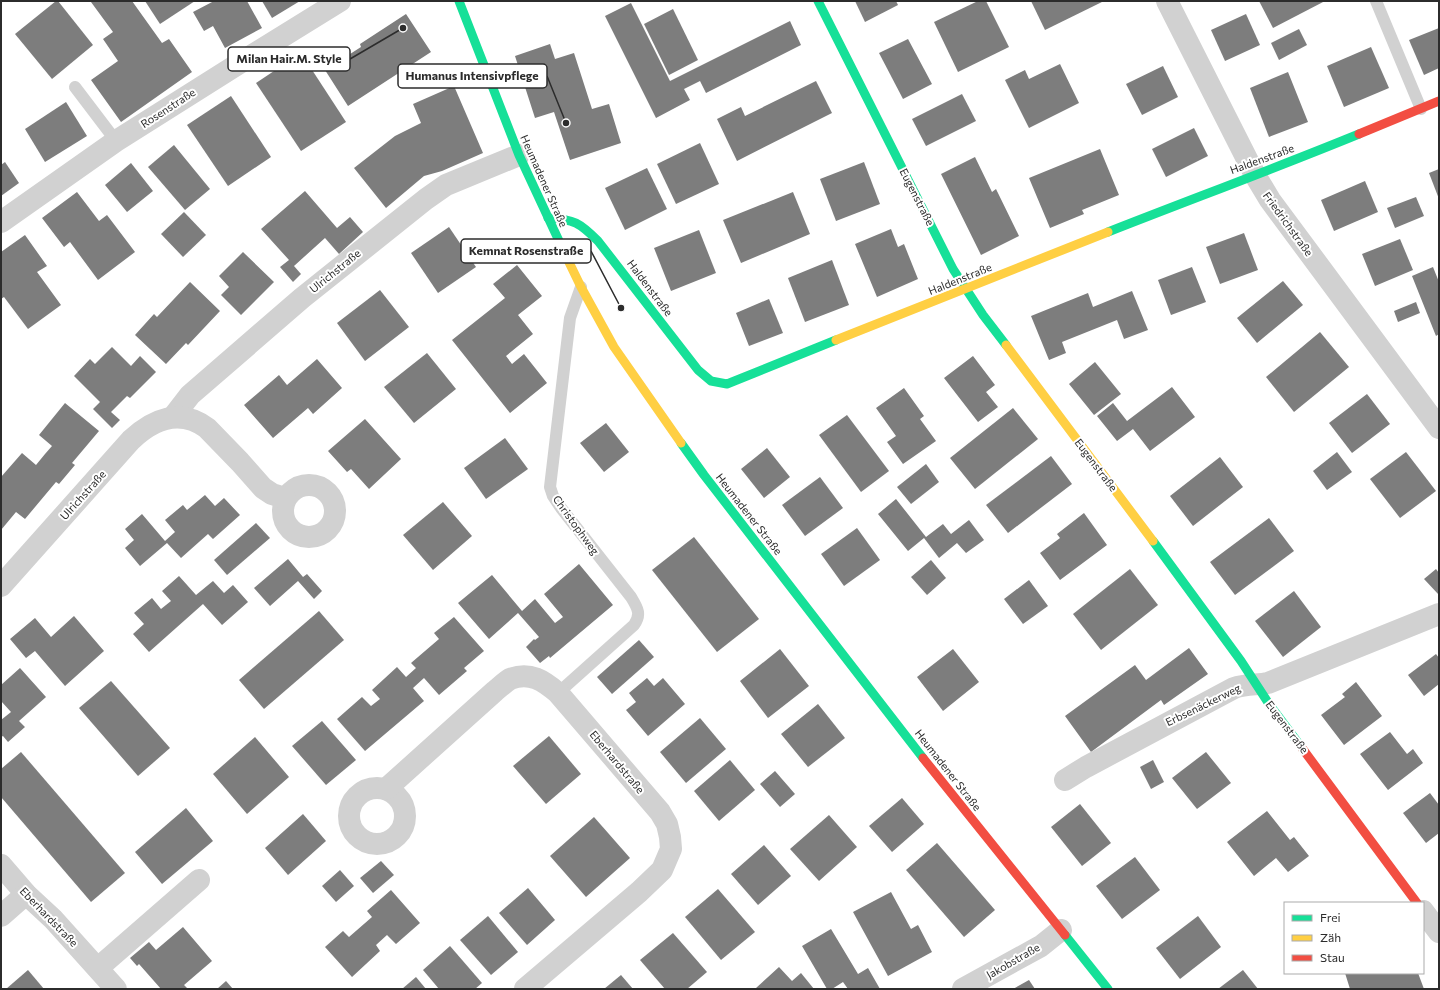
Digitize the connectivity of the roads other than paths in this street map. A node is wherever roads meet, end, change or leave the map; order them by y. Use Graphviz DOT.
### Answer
graph roads {
  1 [pos="340,1"];
  2 [pos="459,1"];
  3 [pos="818,1"];
  4 [pos="1167,1"];
  5 [pos="1376,1"];
  6 [pos="75,87"];
  7 [pos="1439,101"];
  8 [pos="1421,109"];
  9 [pos="116,141"];
  10 [pos="518,155"];
  11 [pos="1255,175"];
  12 [pos="548,218"];
  13 [pos="1,222"];
  14 [pos="581,287"];
  15 [pos="966,290"];
  16 [pos="173,417"];
  17 [pos="1439,428"];
  18 [pos="285,498"];
  19 [pos="1,586"];
  20 [pos="1439,614"];
  21 [pos="1256,685"];
  22 [pos="558,693"];
  23 [pos="1065,780"];
  24 [pos="386,789"];
  25 [pos="1,865"];
  26 [pos="199,880"];
  27 [pos="26,894"];
  28 [pos="1416,902"];
  29 [pos="1424,912"];
  30 [pos="1,916"];
  31 [pos="1061,930"];
  32 [pos="1439,932"];
  33 [pos="98,968"];
  34 [pos="116,989"];
  35 [pos="524,989"];
  36 [pos="963,989"];
  37 [pos="1108,989"];
  1 -- 9 [label="street, Rosenstraße"];
  2 -- 10 [label="street, Heumadener Straße"];
  3 -- 15 [label="street, Eugenstraße"];
  4 -- 11 [label="street, Friedrichstraße"];
  5 -- 8 [label="lane"];
  6 -- 9 [label="lane"];
  7 -- 8 [label="street, Haldenstraße"];
  8 -- 11 [label="street, Haldenstraße"];
  9 -- 13 [label="street, Rosenstraße"];
  10 -- 12 [label="street, Heumadener Straße"];
  10 -- 16 [label="street, Ulrichstraße"];
  11 -- 15 [label="street, Haldenstraße"];
  11 -- 17 [label="street, Friedrichstraße"];
  12 -- 14 [label="street, Heumadener Straße"];
  12 -- 15 [label="street, Haldenstraße"];
  14 -- 22 [label="lane, Christophweg"];
  14 -- 31 [label="street, Heumadener Straße"];
  15 -- 21 [label="street, Eugenstraße"];
  16 -- 18 [label="street, Ulrichstraße"];
  16 -- 19 [label="street, Ulrichstraße"];
  20 -- 21 [label="street, Erbsenäckerweg"];
  21 -- 23 [label="street, Erbsenäckerweg"];
  21 -- 28 [label="street, Eugenstraße"];
  22 -- 24 [label="street, Eberhardstraße"];
  22 -- 35 [label="street, Eberhardstraße"];
  25 -- 27 [label="street, Eberhardstraße"];
  26 -- 33 [label="street"];
  27 -- 30 [label="street"];
  27 -- 33 [label="street, Eberhardstraße"];
  29 -- 32 [label="street"];
  31 -- 36 [label="street, Jakobstraße"];
  31 -- 37 [label="street, Heumadener Straße"];
  33 -- 34 [label="street, Eberhardstraße"];
}
